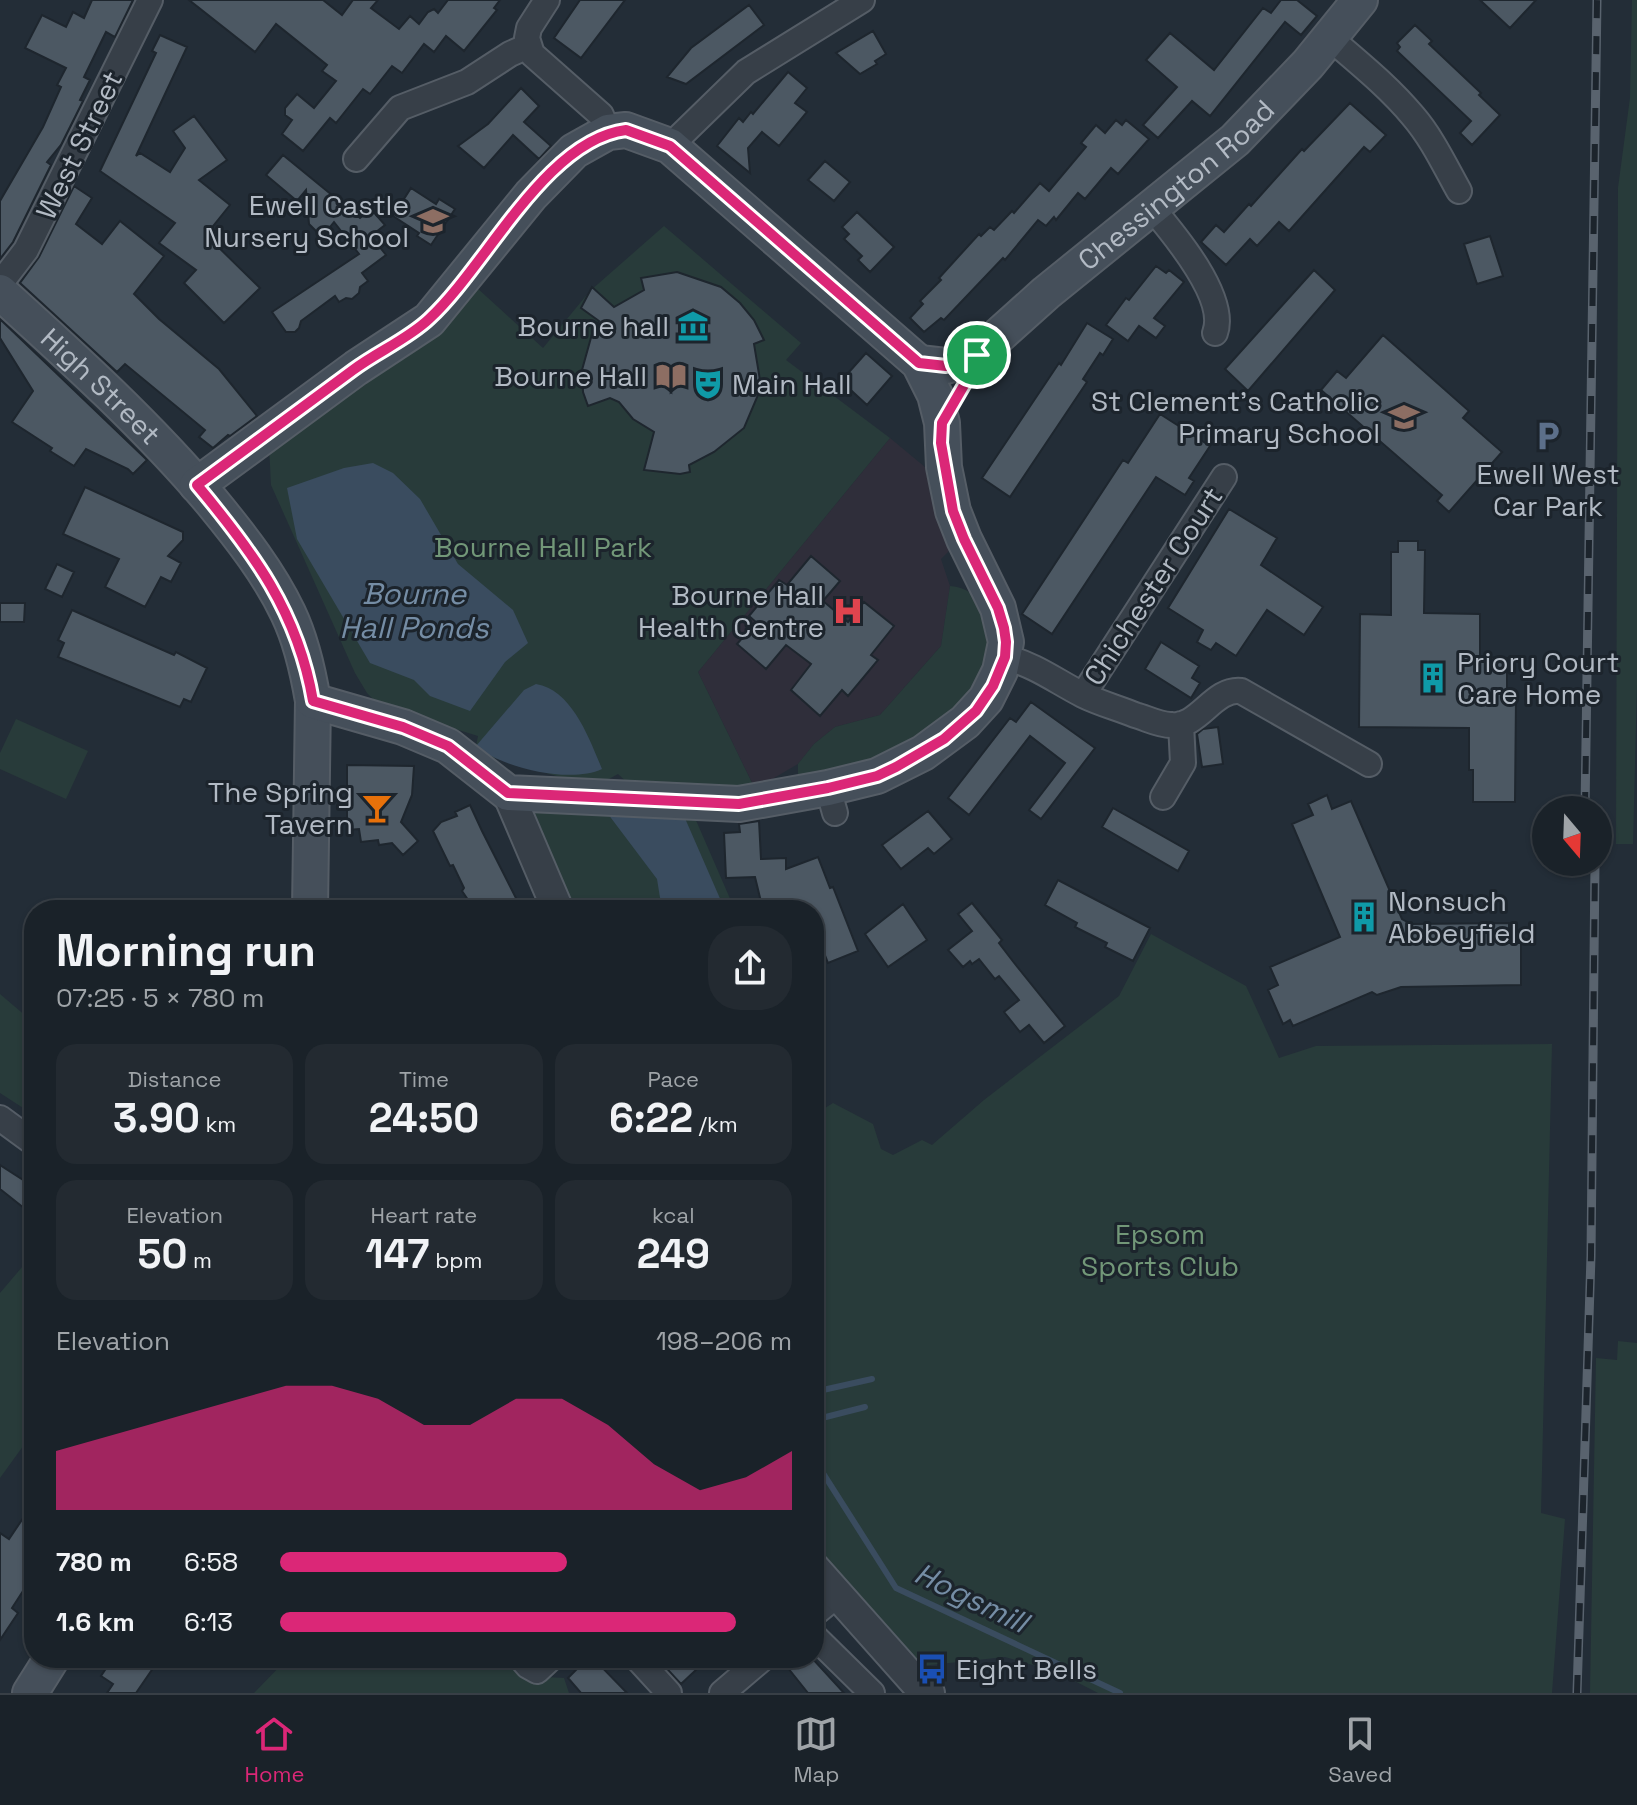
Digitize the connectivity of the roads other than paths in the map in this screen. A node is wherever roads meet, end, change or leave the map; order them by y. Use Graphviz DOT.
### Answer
graph roads {
  1 [pos="150,0"];
  2 [pos="547,0"];
  3 [pos="862,0"];
  4 [pos="1360,0"];
  5 [pos="1330,38"];
  6 [pos="528,46"];
  7 [pos="608,132"];
  8 [pos="670,146"];
  9 [pos="356,159"];
  10 [pos="1459,191"];
  11 [pos="1152,208"];
  12 [pos="0,284"];
  13 [pos="0,292"];
  14 [pos="1215,333"];
  15 [pos="977,355"];
  16 [pos="919,363"];
  17 [pos="942,423"];
  18 [pos="177,474"];
  19 [pos="1224,477"];
  20 [pos="1005,657"];
  21 [pos="1083,695"];
  22 [pos="313,701"];
  23 [pos="1181,724"];
  24 [pos="1369,764"];
  25 [pos="508,793"];
  26 [pos="1163,797"];
  27 [pos="310,900"];
  28 [pos="554,900"];
  29 [pos="0,1118"];
  30 [pos="24,1136"];
  31 [pos="825,1605"];
  32 [pos="824,1646"];
  33 [pos="46,1668"];
  34 [pos="646,1668"];
  35 [pos="751,1668"];
  36 [pos="30,1693"];
  37 [pos="669,1693"];
  38 [pos="722,1693"];
  39 [pos="872,1693"];
  40 [pos="929,1693"];
  1 -- 12 [label="street, West Street"];
  2 -- 6 [label="street"];
  3 -- 8 [label="street"];
  4 -- 5 [label="main road, Chessington Road"];
  5 -- 10 [label="street"];
  5 -- 11 [label="main road, Chessington Road"];
  6 -- 7 [label="street"];
  6 -- 9 [label="street"];
  7 -- 8 [label="main road"];
  7 -- 18 [label="main road"];
  8 -- 16 [label="main road"];
  11 -- 14 [label="street"];
  11 -- 15 [label="main road, Chessington Road"];
  13 -- 18 [label="main road, High Street"];
  15 -- 16 [label="main road, Chessington Road"];
  15 -- 17 [label="main road, Chessington Road"];
  16 -- 17 [label="main road"];
  17 -- 20 [label="main road"];
  18 -- 22 [label="main road, High Street"];
  19 -- 21 [label="street, Chichester Court"];
  20 -- 21 [label="street"];
  20 -- 25 [label="main road"];
  21 -- 23 [label="street"];
  22 -- 25 [label="main road"];
  22 -- 27 [label="main road, High Street"];
  23 -- 24 [label="street"];
  23 -- 26 [label="street"];
  25 -- 28 [label="street"];
  29 -- 30 [label="street"];
  31 -- 40 [label="street"];
  32 -- 39 [label="street"];
  33 -- 36 [label="main road"];
  34 -- 37 [label="street"];
  35 -- 38 [label="street"];
}
